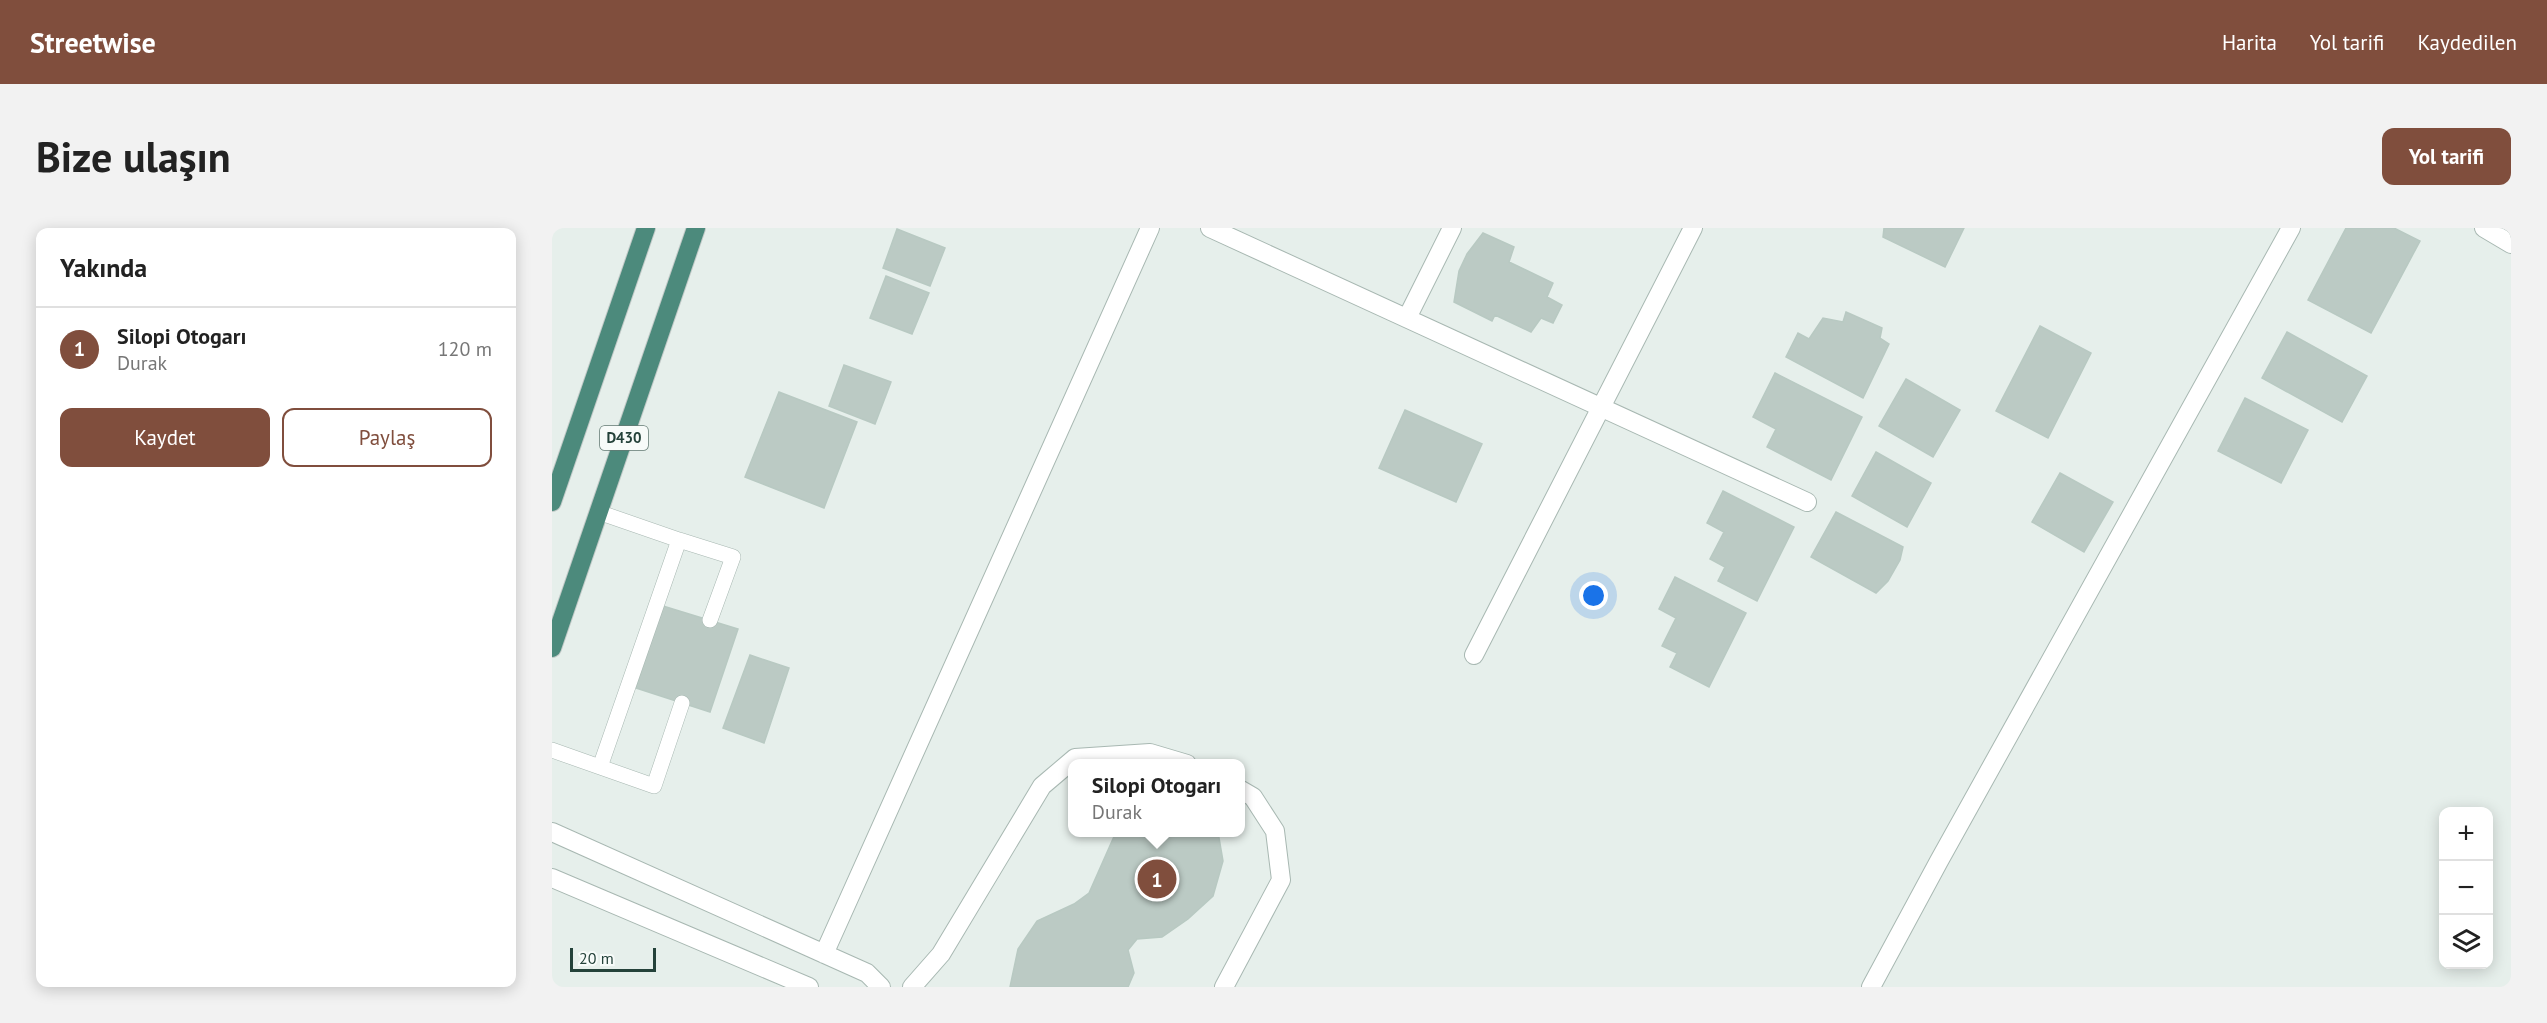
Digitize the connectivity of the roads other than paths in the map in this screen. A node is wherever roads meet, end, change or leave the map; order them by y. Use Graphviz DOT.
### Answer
graph roads {
  1 [pos="646,228"];
  2 [pos="696,228"];
  3 [pos="1150,228"];
  4 [pos="1210,228"];
  5 [pos="1452,228"];
  6 [pos="1694,228"];
  7 [pos="2290,228"];
  8 [pos="2484,228"];
  9 [pos="2511,244"];
  10 [pos="1407,318"];
  11 [pos="1601,409"];
  12 [pos="552,502"];
  13 [pos="1807,502"];
  14 [pos="598,512"];
  15 [pos="679,540"];
  16 [pos="710,620"];
  17 [pos="552,648"];
  18 [pos="1474,655"];
  19 [pos="682,703"];
  20 [pos="552,750"];
  21 [pos="1074,759"];
  22 [pos="1170,759"];
  23 [pos="1068,764"];
  24 [pos="600,767"];
  25 [pos="1245,792"];
  26 [pos="552,832"];
  27 [pos="552,878"];
  28 [pos="824,954"];
  29 [pos="809,987"];
  30 [pos="881,987"];
  31 [pos="912,987"];
  32 [pos="1224,987"];
  33 [pos="1871,987"];
  1 -- 12 [label="highway, D430"];
  2 -- 14 [label="highway, D430"];
  3 -- 28 [label="street"];
  4 -- 10 [label="street"];
  5 -- 10 [label="street"];
  6 -- 11 [label="street"];
  7 -- 33 [label="street"];
  8 -- 9 [label="street"];
  10 -- 11 [label="street"];
  11 -- 13 [label="street"];
  11 -- 18 [label="street"];
  14 -- 15 [label="lane"];
  14 -- 17 [label="highway, D430"];
  15 -- 16 [label="lane"];
  15 -- 24 [label="lane"];
  19 -- 24 [label="lane"];
  20 -- 24 [label="lane"];
  21 -- 22 [label="street"];
  23 -- 31 [label="street"];
  25 -- 32 [label="street"];
  26 -- 28 [label="street"];
  27 -- 29 [label="street"];
  28 -- 30 [label="street"];
}
